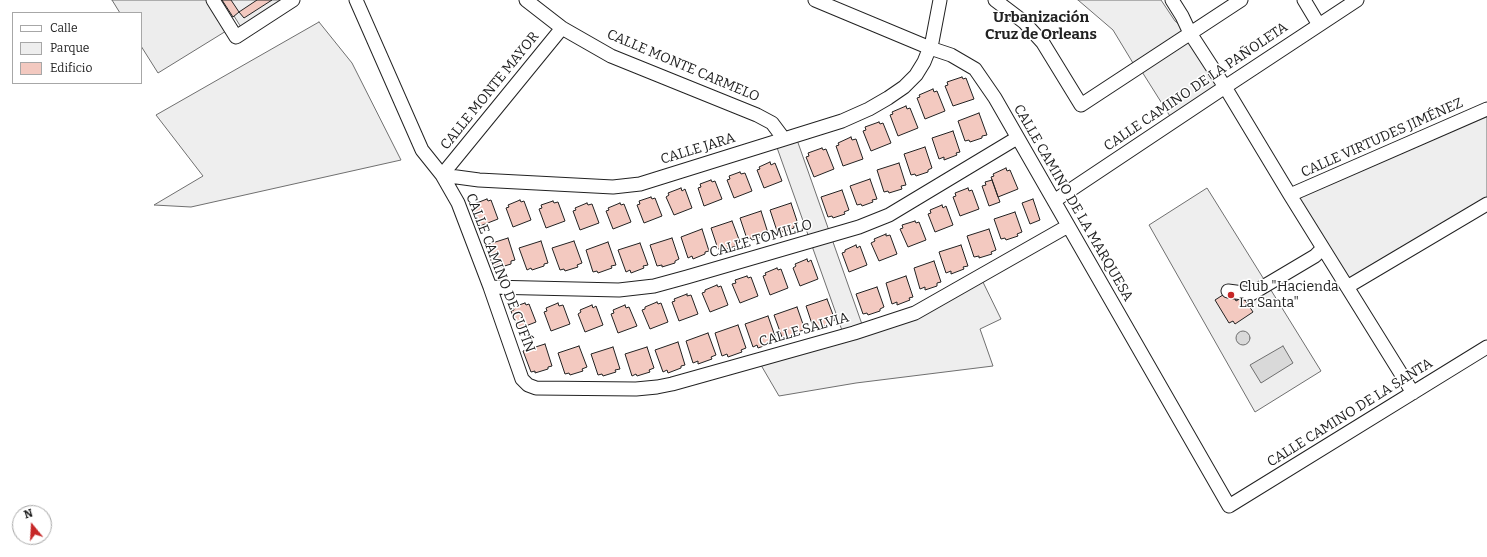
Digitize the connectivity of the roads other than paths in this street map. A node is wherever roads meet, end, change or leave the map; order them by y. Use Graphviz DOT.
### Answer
graph roads {
  1 [pos="213,0"];
  2 [pos="293,0"];
  3 [pos="356,0"];
  4 [pos="526,0"];
  5 [pos="815,0"];
  6 [pos="940,0"];
  7 [pos="995,0"];
  8 [pos="1162,0"];
  9 [pos="1172,0"];
  10 [pos="1241,0"];
  11 [pos="1304,0"];
  12 [pos="1357,0"];
  13 [pos="830,3"];
  14 [pos="1319,25"];
  15 [pos="562,28"];
  16 [pos="1190,33"];
  17 [pos="930,48"];
  18 [pos="1225,86"];
  19 [pos="1487,109"];
  20 [pos="1018,138"];
  21 [pos="784,139"];
  22 [pos="442,175"];
  23 [pos="1290,196"];
  24 [pos="1054,201"];
  25 [pos="1487,204"];
  26 [pos="1068,226"];
  27 [pos="1323,248"];
  28 [pos="490,287"];
  29 [pos="1347,287"];
  30 [pos="1228,291"];
  31 [pos="1487,347"];
  32 [pos="528,385"];
  33 [pos="1412,393"];
  34 [pos="1229,506"];
  1 -- 2 [label="street"];
  3 -- 22 [label="street, CALLE CAMINO DE CUFÍN"];
  4 -- 15 [label="street, CALLE MONTE CARMELO"];
  5 -- 13 [label="street, CALLE CAMINO DE LA MARQUESA"];
  6 -- 17 [label="street, CALLE JARA"];
  7 -- 16 [label="street"];
  8 -- 16 [label="street"];
  9 -- 16 [label="street"];
  10 -- 16 [label="street"];
  11 -- 14 [label="street"];
  12 -- 14 [label="street, CALLE CAMINO DE LA PAÑOLETA"];
  13 -- 17 [label="street, CALLE CAMINO DE LA MARQUESA"];
  14 -- 18 [label="street, CALLE CAMINO DE LA PAÑOLETA"];
  15 -- 21 [label="street, CALLE MONTE CARMELO"];
  15 -- 22 [label="street, CALLE MONTE MAYOR"];
  16 -- 18 [label="street"];
  17 -- 20 [label="street, CALLE CAMINO DE LA MARQUESA"];
  17 -- 21 [label="street, CALLE JARA"];
  18 -- 23 [label="street"];
  18 -- 24 [label="street, CALLE CAMINO DE LA PAÑOLETA"];
  19 -- 23 [label="street, CALLE VIRTUDES JIMÉNEZ"];
  20 -- 24 [label="street, CALLE CAMINO DE LA MARQUESA"];
  20 -- 28 [label="street, CALLE TOMILLO"];
  21 -- 22 [label="street, CALLE JARA"];
  22 -- 28 [label="street, CALLE CAMINO DE CUFÍN"];
  23 -- 27 [label="street"];
  24 -- 26 [label="street, CALLE CAMINO DE LA MARQUESA"];
  25 -- 29 [label="street"];
  26 -- 32 [label="street, CALLE SALVIA"];
  26 -- 34 [label="street, CALLE CAMINO DE LA MARQUESA"];
  27 -- 29 [label="street"];
  27 -- 30 [label="street"];
  28 -- 32 [label="street, CALLE CAMINO DE CUFÍN"];
  29 -- 33 [label="street"];
  31 -- 33 [label="street, CALLE CAMINO DE LA SANTA"];
  33 -- 34 [label="street, CALLE CAMINO DE LA SANTA"];
}
